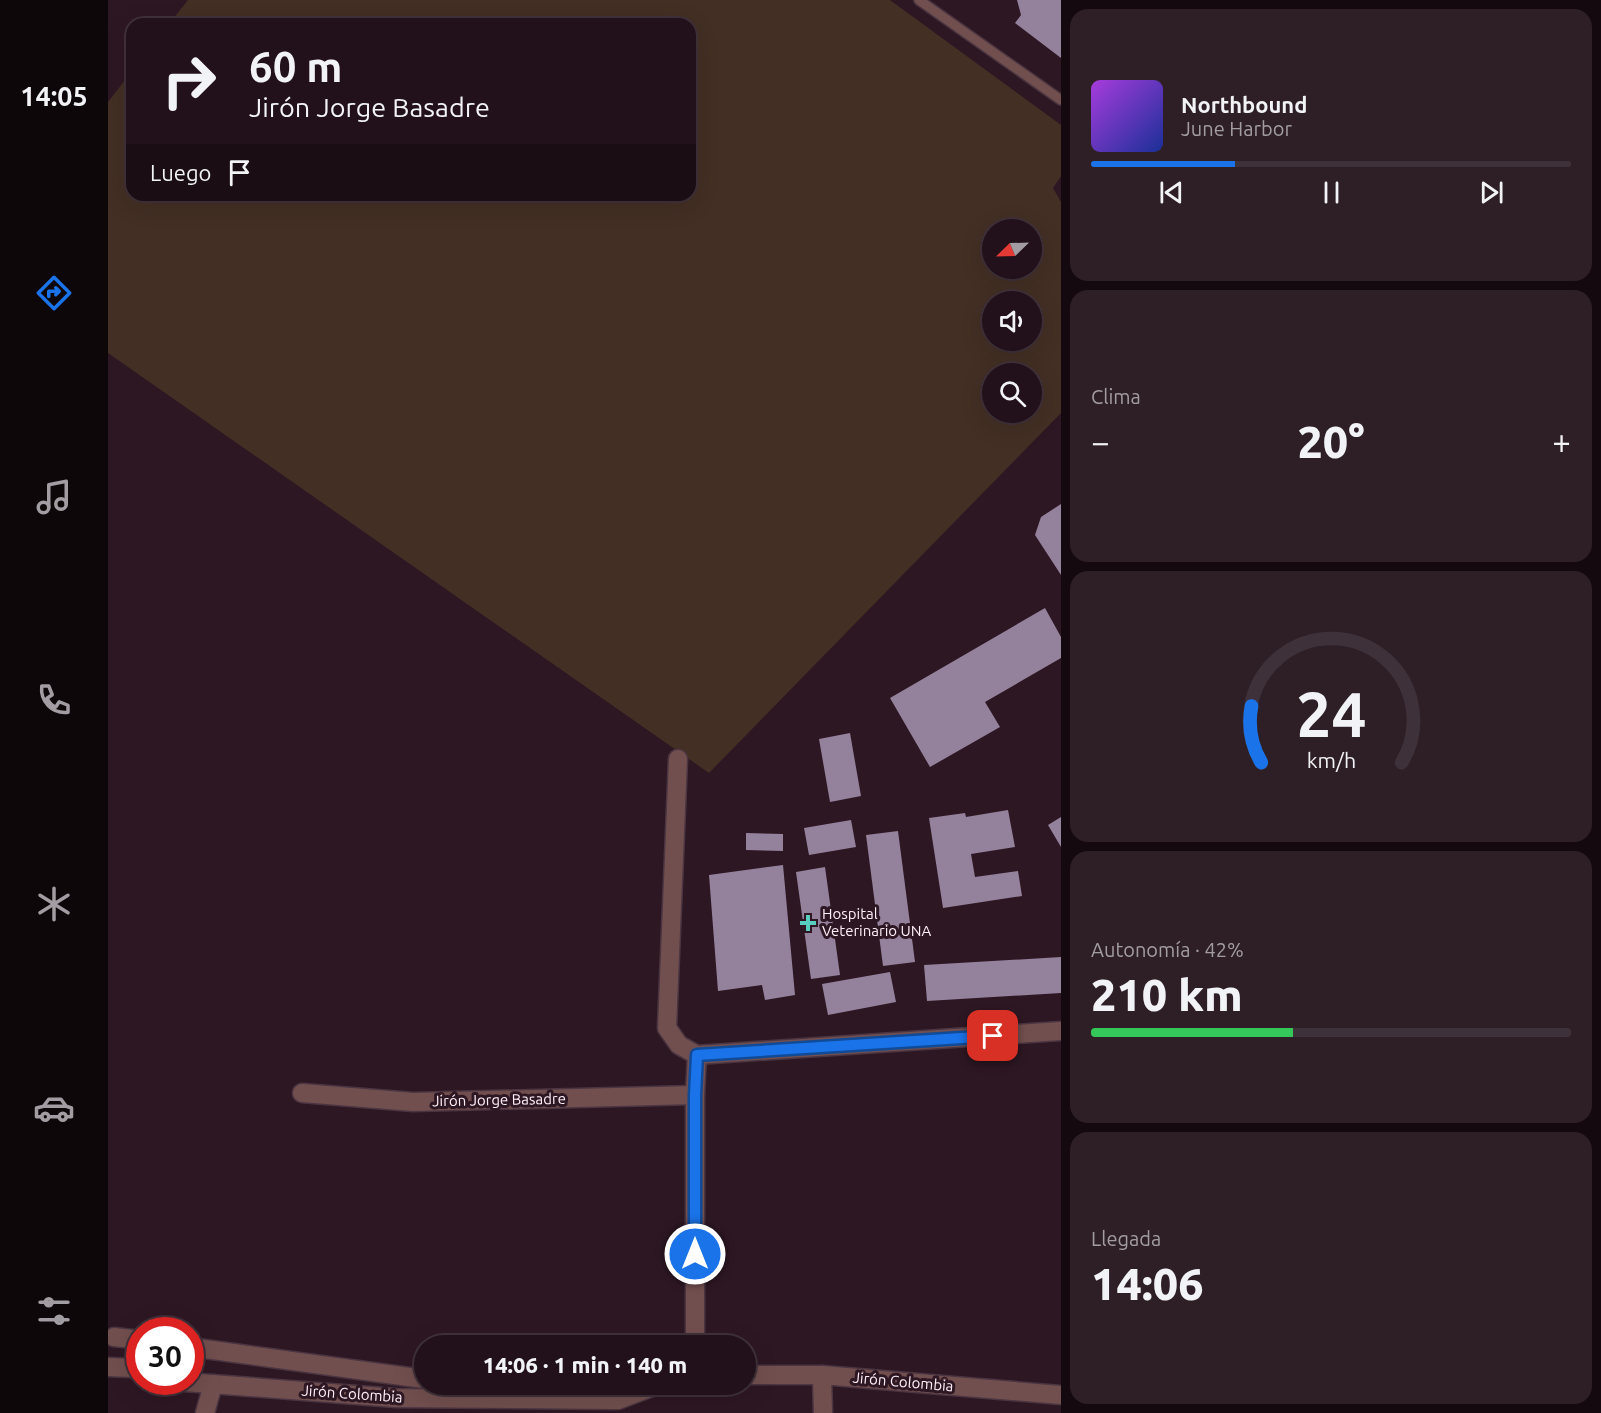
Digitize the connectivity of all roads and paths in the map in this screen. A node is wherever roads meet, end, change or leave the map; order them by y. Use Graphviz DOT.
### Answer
graph roads {
  1 [pos="919,0"];
  2 [pos="1061,100"];
  3 [pos="678,759"];
  4 [pos="1061,1031"];
  5 [pos="697,1055"];
  6 [pos="302,1093"];
  7 [pos="695,1095"];
  8 [pos="695,1335"];
  9 [pos="114,1337"];
  10 [pos="126,1338"];
  11 [pos="204,1349"];
  12 [pos="108,1367"];
  13 [pos="126,1368"];
  14 [pos="756,1375"];
  15 [pos="822,1375"];
  16 [pos="414,1378"];
  17 [pos="204,1383"];
  18 [pos="213,1384"];
  19 [pos="631,1395"];
  20 [pos="1061,1395"];
  21 [pos="396,1406"];
  22 [pos="205,1413"];
  23 [pos="823,1413"];
  1 -- 2 [label="lane"];
  3 -- 5 [label="street"];
  4 -- 5 [label="street"];
  5 -- 7 [label="street"];
  6 -- 7 [label="street, Jirón Jorge Basadre"];
  7 -- 8 [label="street"];
  9 -- 10 [label="street"];
  11 -- 16 [label="street, Jirón Colombia"];
  12 -- 13 [label="street"];
  14 -- 15 [label="street, Jirón Colombia"];
  15 -- 20 [label="street, Jirón Colombia"];
  15 -- 23 [label="street"];
  17 -- 18 [label="street, Jirón Colombia"];
  18 -- 21 [label="street, Jirón Colombia"];
  18 -- 22 [label="street"];
  19 -- 21 [label="street, Jirón Colombia"];
}
